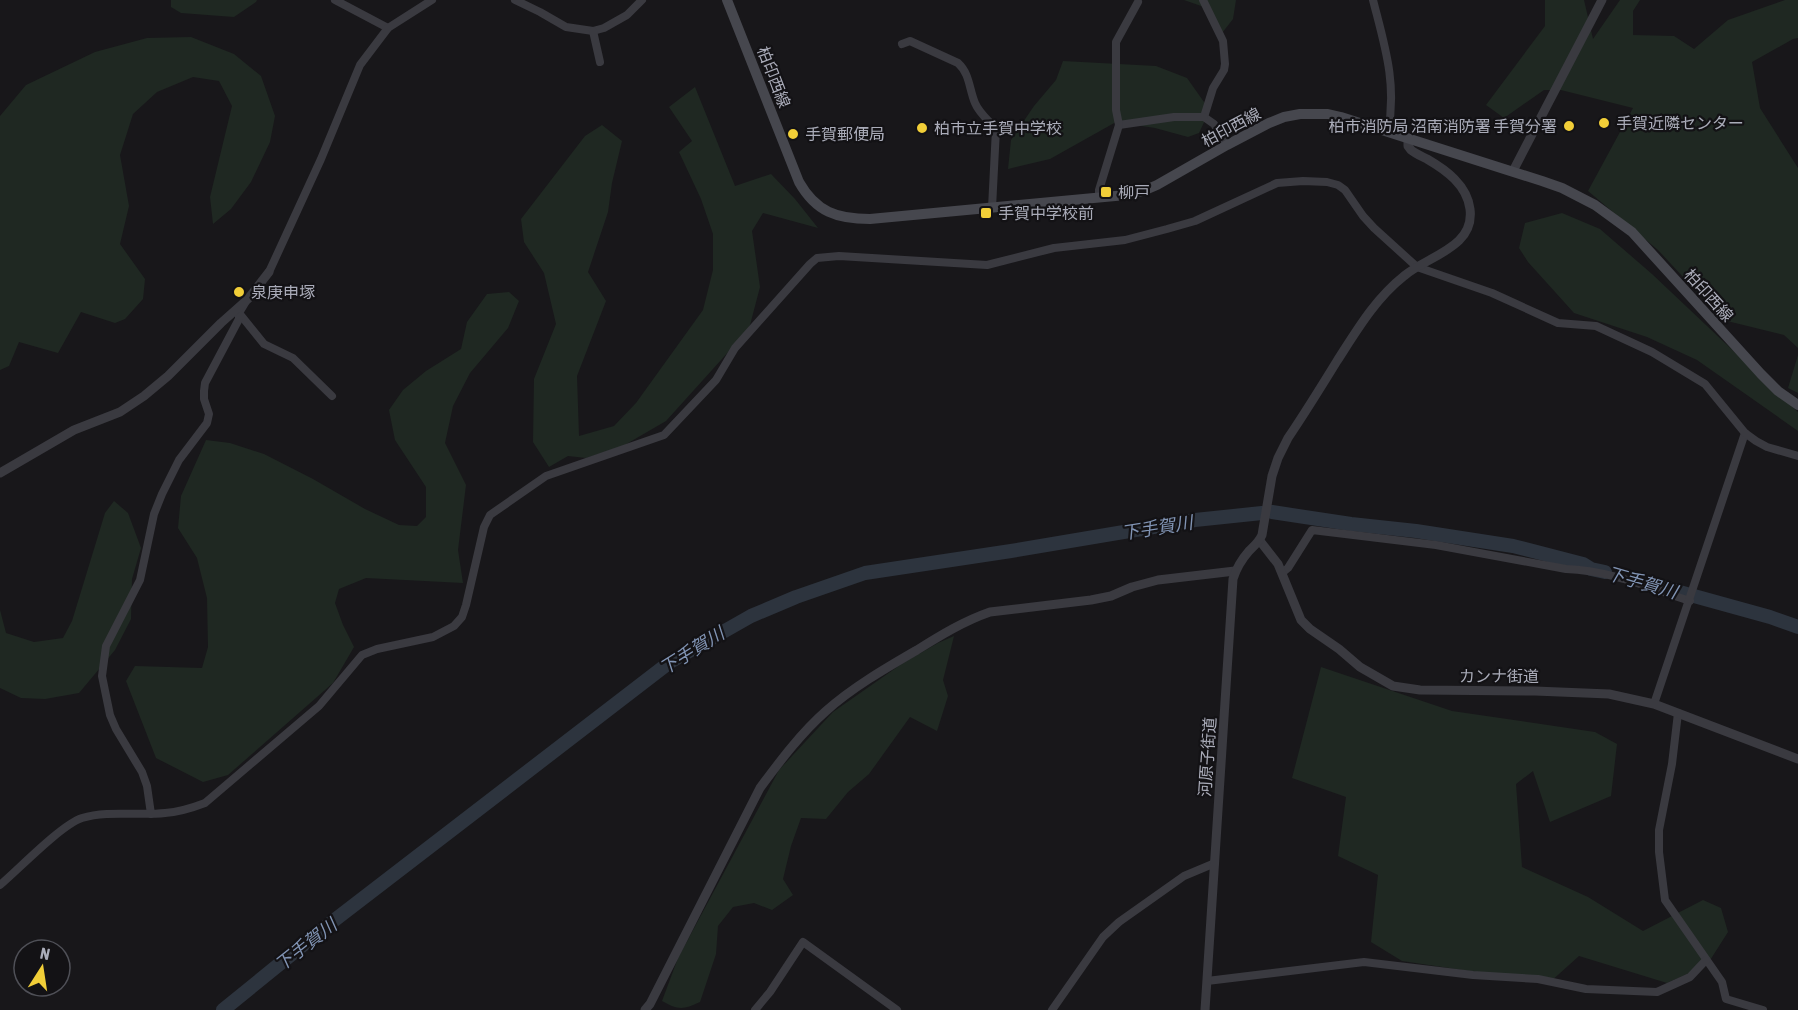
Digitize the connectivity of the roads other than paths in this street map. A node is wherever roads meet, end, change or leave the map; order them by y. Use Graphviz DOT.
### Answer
graph roads {
  1 [pos="335,0"];
  2 [pos="432,0"];
  3 [pos="516,0"];
  4 [pos="642,0"];
  5 [pos="727,0"];
  6 [pos="1203,0"];
  7 [pos="1373,0"];
  8 [pos="1602,0"];
  9 [pos="1138,2"];
  10 [pos="388,28"];
  11 [pos="593,31"];
  12 [pos="902,44"];
  13 [pos="600,62"];
  14 [pos="1204,117"];
  15 [pos="1119,124"];
  16 [pos="1388,132"];
  17 [pos="1408,138"];
  18 [pos="1227,145"];
  19 [pos="1513,171"];
  20 [pos="1099,198"];
  21 [pos="992,208"];
  22 [pos="1417,267"];
  23 [pos="269,272"];
  24 [pos="238,311"];
  25 [pos="332,396"];
  26 [pos="1798,405"];
  27 [pos="1745,433"];
  28 [pos="1798,456"];
  29 [pos="0,473"];
  30 [pos="1260,541"];
  31 [pos="1235,571"];
  32 [pos="1282,573"];
  33 [pos="1690,601"];
  34 [pos="1654,704"];
  35 [pos="1678,713"];
  36 [pos="1798,759"];
  37 [pos="151,813"];
  38 [pos="1215,863"];
  39 [pos="0,885"];
  40 [pos="1706,960"];
  41 [pos="1207,981"];
  42 [pos="645,1010"];
  43 [pos="755,1010"];
  44 [pos="897,1010"];
  45 [pos="1052,1010"];
  46 [pos="1204,1010"];
  47 [pos="1763,1010"];
  1 -- 10 [label="street"];
  2 -- 10 [label="street"];
  3 -- 11 [label="street"];
  4 -- 11 [label="street"];
  5 -- 21 [label="main road, 柏印西線"];
  6 -- 14 [label="street"];
  7 -- 16 [label="street"];
  8 -- 19 [label="street"];
  9 -- 15 [label="street"];
  10 -- 23 [label="street"];
  11 -- 13 [label="street"];
  12 -- 21 [label="street"];
  14 -- 15 [label="street"];
  14 -- 18 [label="street"];
  15 -- 20 [label="street"];
  16 -- 17 [label="main road, 柏印西線"];
  16 -- 18 [label="main road, 柏印西線"];
  17 -- 19 [label="main road, 柏印西線"];
  17 -- 22 [label="street"];
  18 -- 20 [label="main road, 柏印西線"];
  19 -- 26 [label="main road, 柏印西線"];
  20 -- 21 [label="main road, 柏印西線"];
  22 -- 27 [label="street"];
  22 -- 30 [label="street"];
  22 -- 37 [label="street"];
  23 -- 24 [label="street"];
  24 -- 25 [label="street"];
  24 -- 29 [label="street"];
  24 -- 37 [label="street"];
  27 -- 28 [label="street"];
  27 -- 33 [label="street"];
  30 -- 31 [label="street"];
  30 -- 32 [label="street, カンナ街道"];
  31 -- 38 [label="street, 河原子街道"];
  31 -- 42 [label="street"];
  32 -- 33 [label="street"];
  32 -- 34 [label="street, カンナ街道"];
  33 -- 34 [label="street"];
  34 -- 35 [label="street, カンナ街道"];
  35 -- 36 [label="street, カンナ街道"];
  35 -- 40 [label="street"];
  37 -- 39 [label="street"];
  38 -- 41 [label="street, 河原子街道"];
  38 -- 45 [label="street"];
  40 -- 41 [label="street"];
  40 -- 47 [label="street"];
  41 -- 46 [label="street, 河原子街道"];
  43 -- 44 [label="street"];
}
